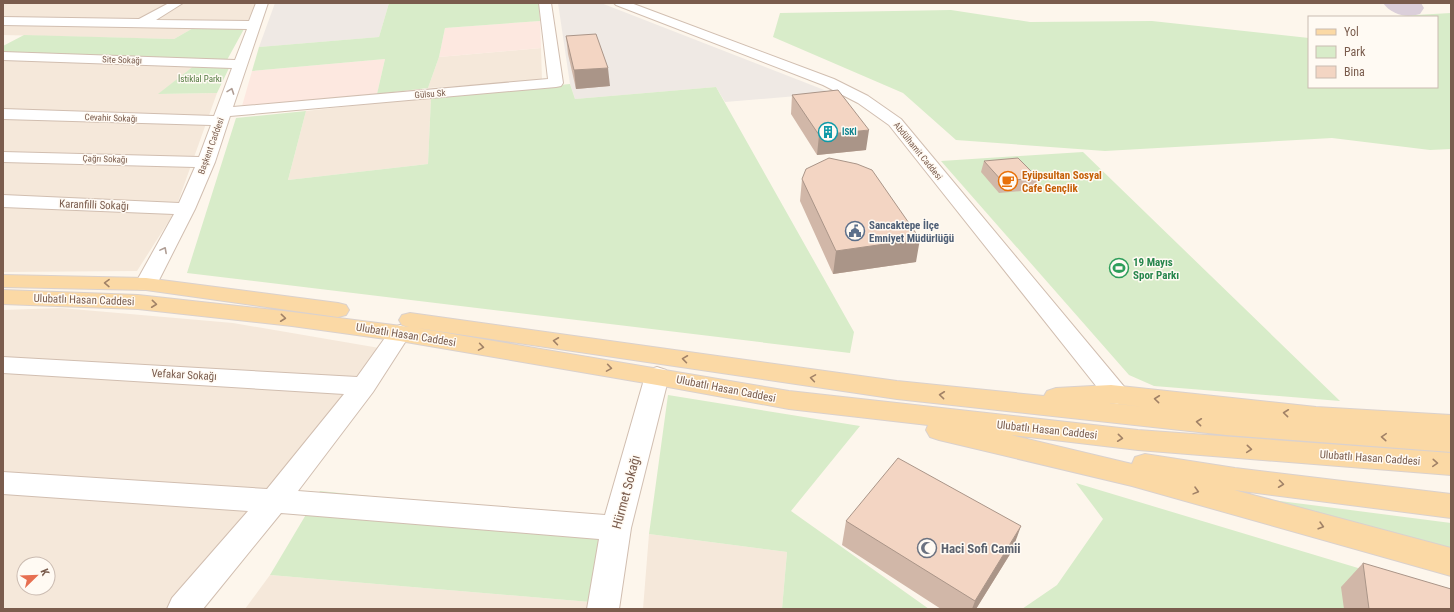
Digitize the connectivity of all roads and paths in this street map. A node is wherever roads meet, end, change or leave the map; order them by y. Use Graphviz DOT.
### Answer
graph roads {
  1 [pos="177,3"];
  2 [pos="262,3"];
  3 [pos="545,3"];
  4 [pos="620,3"];
  5 [pos="6,22"];
  6 [pos="142,23"];
  7 [pos="255,25"];
  8 [pos="3,56"];
  9 [pos="241,64"];
  10 [pos="7,117"];
  11 [pos="222,117"];
  12 [pos="3,157"];
  13 [pos="206,162"];
  14 [pos="3,201"];
  15 [pos="186,209"];
  16 [pos="3,281"];
  17 [pos="146,284"];
  18 [pos="3,298"];
  19 [pos="400,333"];
  20 [pos="3,365"];
  21 [pos="657,376"];
  22 [pos="364,386"];
  23 [pos="1117,395"];
  24 [pos="789,400"];
  25 [pos="981,400"];
  26 [pos="1451,425"];
  27 [pos="1451,442"];
  28 [pos="1007,444"];
  29 [pos="1451,464"];
  30 [pos="3,483"];
  31 [pos="274,501"];
  32 [pos="1451,506"];
  33 [pos="616,528"];
  34 [pos="1451,562"];
  35 [pos="183,609"];
  36 [pos="603,609"];
  1 -- 6 [label="street"];
  2 -- 7 [label="street, Başkent Caddesi"];
  3 -- 11 [label="street, Gülsu Sk"];
  4 -- 23 [label="street, Abdülhamit Caddesi"];
  5 -- 6 [label="street"];
  6 -- 7 [label="street"];
  7 -- 9 [label="street, Başkent Caddesi"];
  8 -- 9 [label="street, Site Sokağı"];
  11 -- 9 [label="street, Başkent Caddesi, one-way"];
  10 -- 11 [label="street, Cevahir Sokağı"];
  11 -- 13 [label="street, Başkent Caddesi"];
  12 -- 13 [label="street, Çağrı Sokağı"];
  13 -- 15 [label="street, Başkent Caddesi"];
  14 -- 15 [label="street, Karanfilli Sokağı"];
  17 -- 15 [label="street, Başkent Caddesi, one-way"];
  17 -- 16 [label="main road, Ulubatlı Hasan Caddesi, one-way"];
  25 -- 17 [label="main road, Ulubatlı Hasan Caddesi, one-way"];
  18 -- 19 [label="main road, Ulubatlı Hasan Caddesi, one-way"];
  19 -- 21 [label="main road, Ulubatlı Hasan Caddesi, one-way"];
  19 -- 22 [label="street"];
  20 -- 22 [label="street, Vefakar Sokağı"];
  21 -- 24 [label="main road, Ulubatlı Hasan Caddesi"];
  21 -- 33 [label="street, Hürmet Sokağı"];
  22 -- 31 [label="street"];
  23 -- 25 [label="main road"];
  26 -- 23 [label="main road, one-way"];
  24 -- 28 [label="main road"];
  24 -- 29 [label="main road, Ulubatlı Hasan Caddesi, one-way"];
  27 -- 25 [label="main road, Ulubatlı Hasan Caddesi, one-way"];
  28 -- 32 [label="main road, one-way"];
  28 -- 34 [label="main road, one-way"];
  30 -- 31 [label="street"];
  31 -- 33 [label="street"];
  31 -- 35 [label="street"];
  33 -- 36 [label="street, Hürmet Sokağı"];
}
